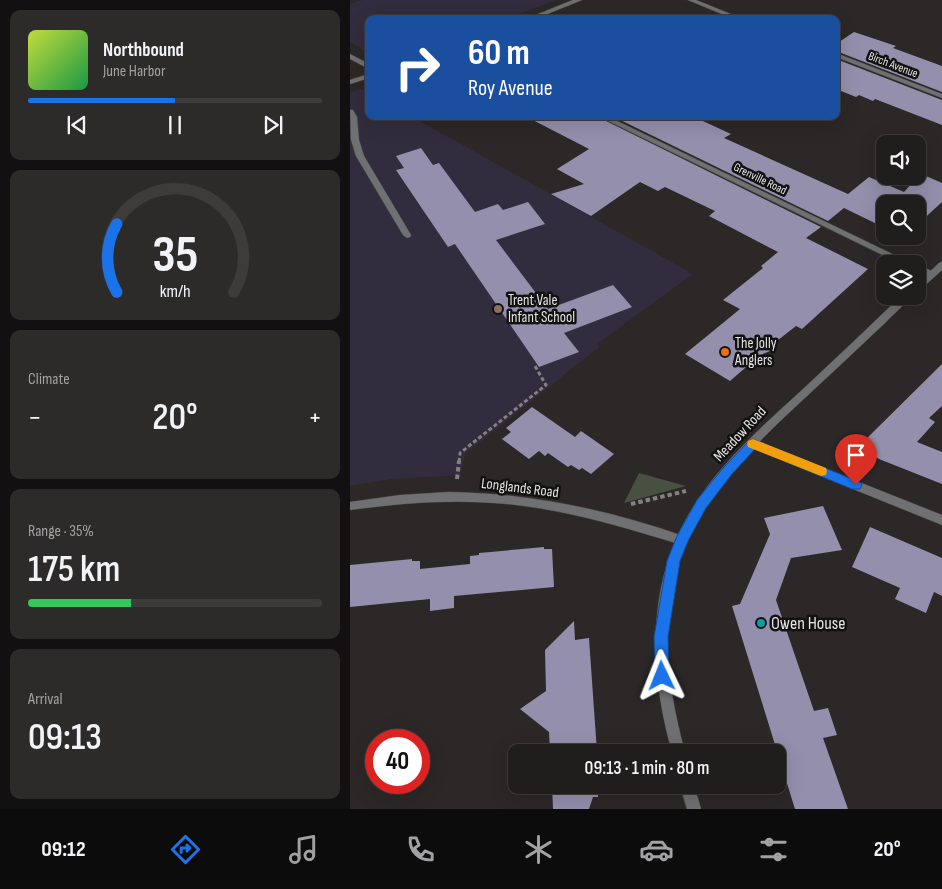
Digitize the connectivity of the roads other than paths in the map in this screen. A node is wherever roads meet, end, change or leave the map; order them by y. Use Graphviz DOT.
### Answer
graph roads {
  1 [pos="579,0"];
  2 [pos="691,0"];
  3 [pos="540,15"];
  4 [pos="730,15"];
  5 [pos="350,56"];
  6 [pos="840,58"];
  7 [pos="365,65"];
  8 [pos="365,77"];
  9 [pos="350,82"];
  10 [pos="942,96"];
  11 [pos="350,112"];
  12 [pos="609,120"];
  13 [pos="407,235"];
  14 [pos="890,255"];
  15 [pos="942,265"];
  16 [pos="926,272"];
  17 [pos="931,274"];
  18 [pos="926,279"];
  19 [pos="898,305"];
  20 [pos="753,444"];
  21 [pos="350,506"];
  22 [pos="942,520"];
  23 [pos="682,540"];
  24 [pos="676,744"];
  25 [pos="690,794"];
  26 [pos="694,809"];
  1 -- 3 [label="street"];
  2 -- 4 [label="street"];
  5 -- 7 [label="street"];
  6 -- 10 [label="street, Birch Avenue"];
  8 -- 9 [label="street"];
  11 -- 13 [label="street"];
  12 -- 14 [label="street, Grenville Road"];
  15 -- 17 [label="street"];
  16 -- 17 [label="street"];
  17 -- 18 [label="street"];
  19 -- 20 [label="street, Meadow Road"];
  20 -- 22 [label="street"];
  20 -- 23 [label="street, Meadow Road"];
  21 -- 23 [label="street, Longlands Road"];
  23 -- 24 [label="street, Meadow Road"];
  25 -- 26 [label="street"];
}
